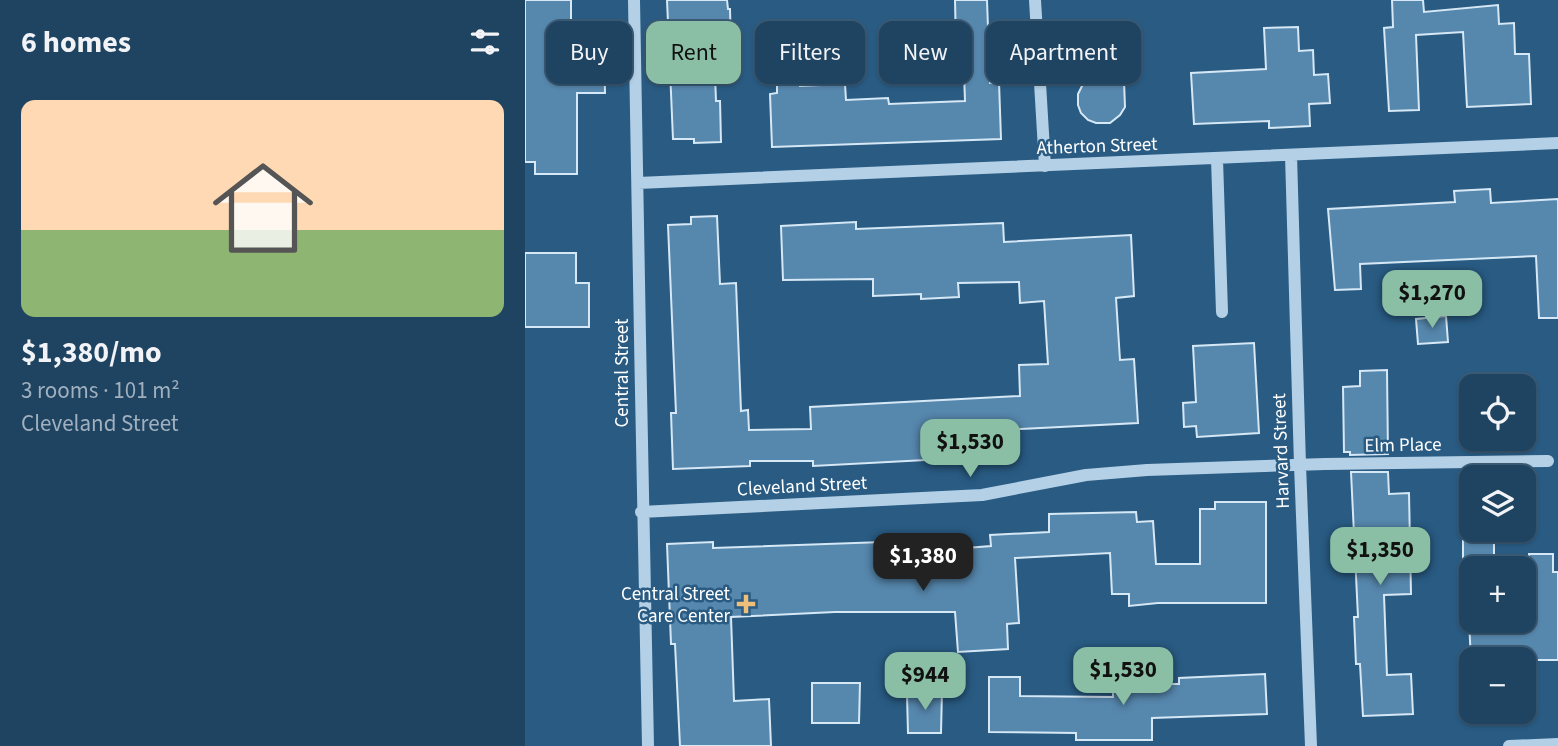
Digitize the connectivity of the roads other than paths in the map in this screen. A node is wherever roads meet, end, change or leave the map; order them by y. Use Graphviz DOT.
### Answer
graph roads {
  1 [pos="634,0"];
  2 [pos="1035,0"];
  3 [pos="1558,144"];
  4 [pos="1291,155"];
  5 [pos="1217,159"];
  6 [pos="1045,166"];
  7 [pos="638,183"];
  8 [pos="1221,312"];
  9 [pos="1548,461"];
  10 [pos="1300,465"];
  11 [pos="641,512"];
  12 [pos="1558,744"];
  13 [pos="648,746"];
  14 [pos="1311,746"];
  15 [pos="1509,746"];
  1 -- 7 [label="street, Central Street"];
  2 -- 6 [label="street"];
  3 -- 4 [label="street, Atherton Street"];
  4 -- 5 [label="street, Atherton Street"];
  4 -- 10 [label="street, Harvard Street"];
  5 -- 6 [label="street, Atherton Street"];
  5 -- 8 [label="street"];
  6 -- 7 [label="street, Atherton Street"];
  7 -- 11 [label="street, Central Street"];
  9 -- 10 [label="street, Elm Place"];
  10 -- 11 [label="street, Cleveland Street"];
  10 -- 14 [label="street, Harvard Street"];
  11 -- 13 [label="street, Central Street"];
  12 -- 15 [label="street"];
}
